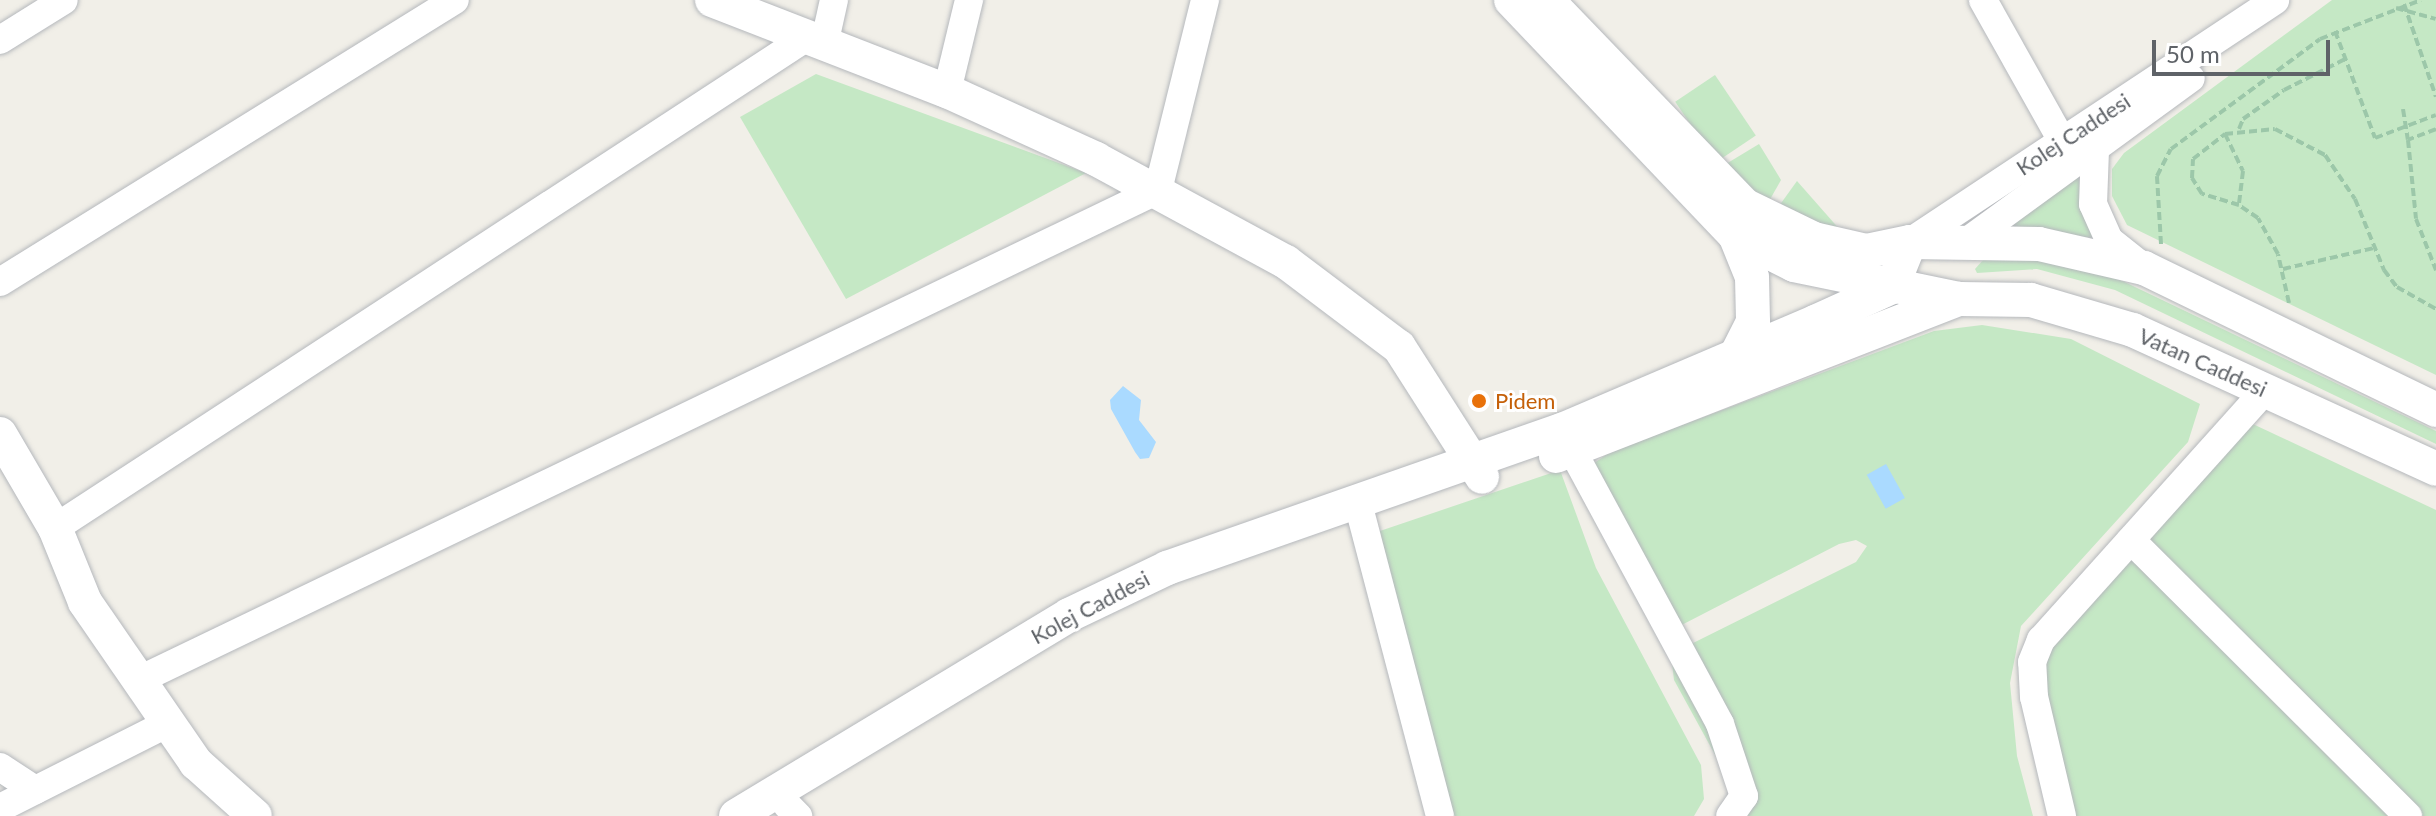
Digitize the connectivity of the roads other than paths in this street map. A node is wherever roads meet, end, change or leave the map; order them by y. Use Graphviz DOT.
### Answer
graph roads {
  1 [pos="64,0"];
  2 [pos="455,0"];
  3 [pos="834,0"];
  4 [pos="969,0"];
  5 [pos="1205,0"];
  6 [pos="1511,0"];
  7 [pos="1547,0"];
  8 [pos="1983,0"];
  9 [pos="2275,0"];
  10 [pos="2293,0"];
  11 [pos="728,4"];
  12 [pos="2243,10"];
  13 [pos="0,40"];
  14 [pos="814,42"];
  15 [pos="947,91"];
  16 [pos="2062,141"];
  17 [pos="2095,150"];
  18 [pos="1158,190"];
  19 [pos="1735,235"];
  20 [pos="1910,242"];
  21 [pos="1962,245"];
  22 [pos="2158,274"];
  23 [pos="0,282"];
  24 [pos="1892,287"];
  25 [pos="1959,299"];
  26 [pos="1736,356"];
  27 [pos="2265,390"];
  28 [pos="2436,410"];
  29 [pos="0,434"];
  30 [pos="1572,450"];
  31 [pos="2436,469"];
  32 [pos="1478,470"];
  33 [pos="1360,511"];
  34 [pos="55,528"];
  35 [pos="2131,540"];
  36 [pos="139,680"];
  37 [pos="168,723"];
  38 [pos="0,767"];
  39 [pos="35,790"];
  40 [pos="0,808"];
  41 [pos="784,812"];
  42 [pos="255,816"];
  43 [pos="736,816"];
  44 [pos="1440,816"];
  45 [pos="1730,816"];
  46 [pos="2062,816"];
  47 [pos="2408,816"];
  1 -- 13 [label="street"];
  2 -- 23 [label="street"];
  3 -- 14 [label="street"];
  4 -- 15 [label="street"];
  5 -- 18 [label="street"];
  6 -- 19 [label="street"];
  7 -- 20 [label="street"];
  8 -- 16 [label="street"];
  9 -- 12 [label="street, Kolej Caddesi"];
  10 -- 17 [label="street, Kolej Caddesi"];
  11 -- 14 [label="street"];
  12 -- 16 [label="street, Kolej Caddesi"];
  14 -- 15 [label="street"];
  14 -- 34 [label="street"];
  15 -- 18 [label="street"];
  16 -- 20 [label="street, Kolej Caddesi"];
  17 -- 21 [label="street, Kolej Caddesi"];
  17 -- 22 [label="street"];
  18 -- 32 [label="street"];
  18 -- 36 [label="street"];
  19 -- 24 [label="street"];
  19 -- 26 [label="street"];
  20 -- 21 [label="street"];
  20 -- 24 [label="street"];
  21 -- 22 [label="street"];
  21 -- 25 [label="street"];
  22 -- 28 [label="street"];
  24 -- 25 [label="street"];
  24 -- 26 [label="street"];
  25 -- 27 [label="street, Vatan Caddesi"];
  25 -- 30 [label="street"];
  26 -- 32 [label="street"];
  27 -- 31 [label="street, Vatan Caddesi"];
  27 -- 35 [label="street"];
  29 -- 34 [label="street"];
  30 -- 32 [label="street"];
  30 -- 45 [label="street"];
  32 -- 33 [label="street, Kolej Caddesi"];
  32 -- 43 [label="street, Kolej Caddesi"];
  33 -- 41 [label="street, Kolej Caddesi"];
  33 -- 44 [label="street"];
  34 -- 36 [label="street"];
  35 -- 46 [label="street"];
  35 -- 47 [label="street"];
  36 -- 37 [label="street"];
  37 -- 39 [label="street"];
  37 -- 42 [label="street"];
  38 -- 39 [label="street"];
  39 -- 40 [label="street"];
}
